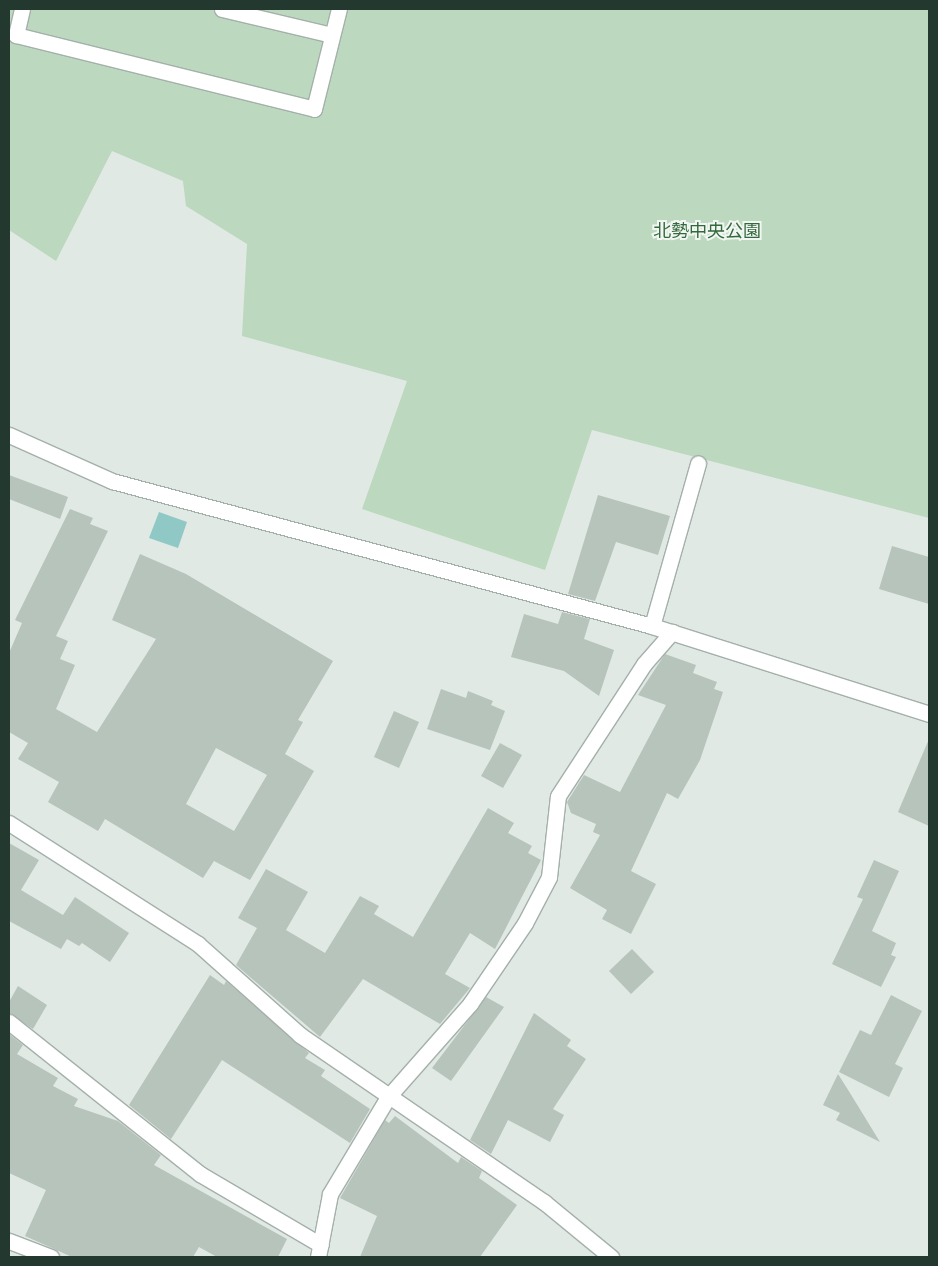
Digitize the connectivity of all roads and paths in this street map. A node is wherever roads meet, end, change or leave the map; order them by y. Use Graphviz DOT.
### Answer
graph roads {
  1 [pos="22,9"];
  2 [pos="222,9"];
  3 [pos="339,9"];
  4 [pos="332,35"];
  5 [pos="9,435"];
  6 [pos="698,463"];
  7 [pos="652,626"];
  8 [pos="672,632"];
  9 [pos="929,714"];
  10 [pos="9,823"];
  11 [pos="9,1022"];
  12 [pos="388,1097"];
  13 [pos="9,1241"];
  14 [pos="319,1251"];
  15 [pos="51,1257"];
  16 [pos="611,1257"];
  1 -- 4 [label="street"];
  2 -- 4 [label="street"];
  3 -- 4 [label="street"];
  5 -- 7 [label="street"];
  6 -- 7 [label="street"];
  7 -- 8 [label="street"];
  8 -- 9 [label="street"];
  8 -- 12 [label="street"];
  10 -- 12 [label="street"];
  11 -- 14 [label="street"];
  12 -- 14 [label="street"];
  12 -- 16 [label="street"];
  13 -- 15 [label="street"];
}
